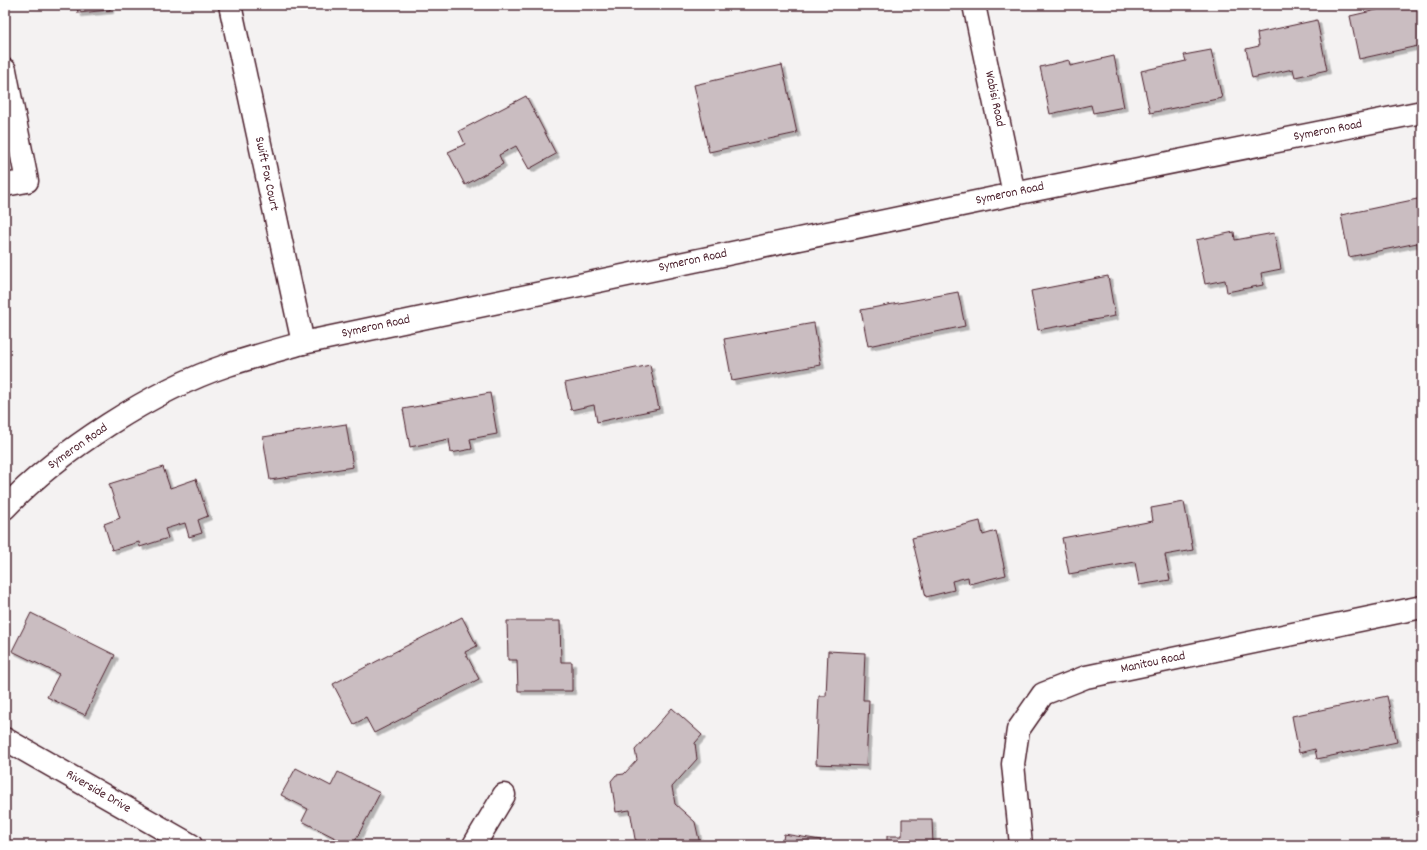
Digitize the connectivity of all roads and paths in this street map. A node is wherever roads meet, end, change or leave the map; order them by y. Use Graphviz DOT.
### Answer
graph roads {
  1 [pos="230,5"];
  2 [pos="974,5"];
  3 [pos="5,70"];
  4 [pos="1422,112"];
  5 [pos="5,185"];
  6 [pos="1014,194"];
  7 [pos="303,343"];
  8 [pos="5,508"];
  9 [pos="1422,607"];
  10 [pos="5,739"];
  11 [pos="504,795"];
  12 [pos="191,845"];
  13 [pos="474,845"];
  14 [pos="1021,845"];
  1 -- 7 [label="street, Swift Fox Court"];
  2 -- 6 [label="street, Wabisi Road"];
  3 -- 5 [label="street"];
  4 -- 6 [label="street, Symeron Road"];
  6 -- 7 [label="street, Symeron Road"];
  7 -- 8 [label="street, Symeron Road"];
  9 -- 14 [label="street, Manitou Road"];
  10 -- 12 [label="street, Riverside Drive"];
  11 -- 13 [label="street"];
}
